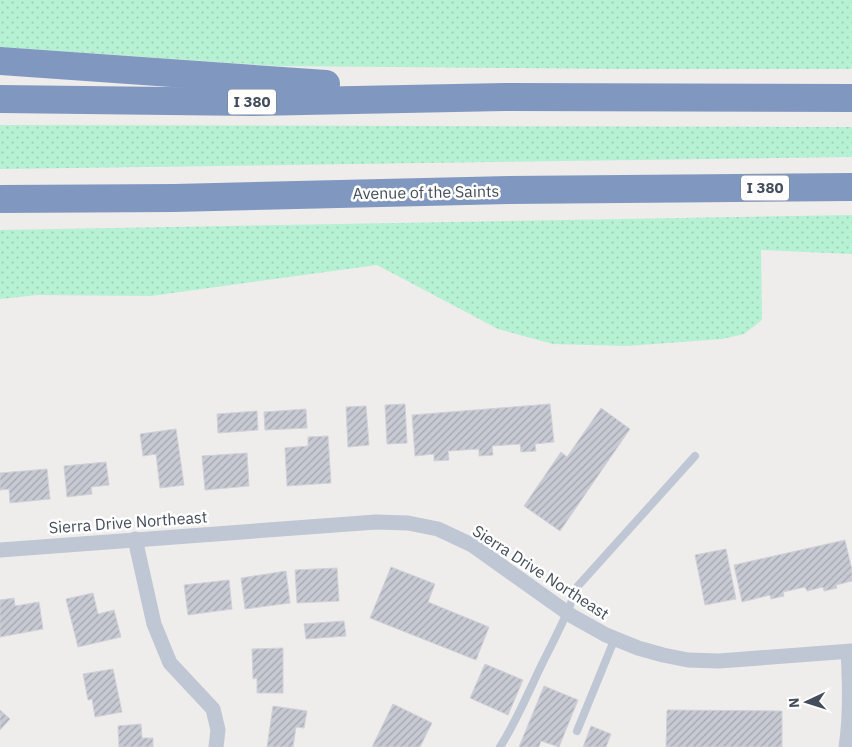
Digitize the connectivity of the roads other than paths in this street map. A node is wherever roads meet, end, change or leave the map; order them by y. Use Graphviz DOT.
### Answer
graph roads {
  1 [pos="0,61"];
  2 [pos="505,97"];
  3 [pos="852,98"];
  4 [pos="0,99"];
  5 [pos="852,187"];
  6 [pos="174,198"];
  7 [pos="0,199"];
  8 [pos="0,216"];
  9 [pos="696,456"];
  10 [pos="135,539"];
  11 [pos="0,550"];
  12 [pos="568,613"];
  13 [pos="615,638"];
  14 [pos="850,652"];
  15 [pos="577,730"];
  16 [pos="216,747"];
  17 [pos="500,747"];
  18 [pos="846,747"];
  1 -- 2 [label="highway"];
  2 -- 3 [label="highway, I 380"];
  2 -- 4 [label="highway, I 380"];
  5 -- 6 [label="highway, Avenue of the Saints / I 380"];
  6 -- 7 [label="highway, Avenue of the Saints / I 380"];
  6 -- 8 [label="highway"];
  9 -- 12 [label="lane"];
  10 -- 11 [label="street, Sierra Drive Northeast"];
  10 -- 12 [label="street, Sierra Drive Northeast"];
  10 -- 16 [label="street"];
  12 -- 13 [label="street, Sierra Drive Northeast"];
  12 -- 17 [label="lane"];
  13 -- 14 [label="street, Sierra Drive Northeast"];
  13 -- 15 [label="lane"];
  14 -- 18 [label="street"];
}
